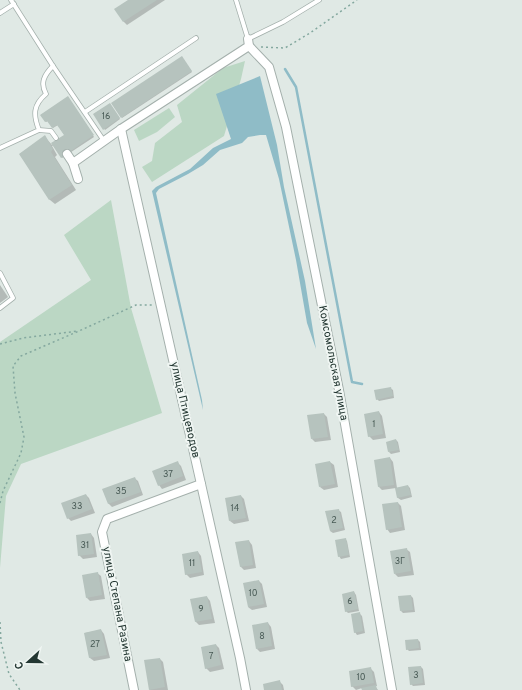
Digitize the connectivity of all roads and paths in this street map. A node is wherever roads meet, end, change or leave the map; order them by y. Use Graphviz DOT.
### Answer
graph roads {
  1 [pos="236,0"];
  2 [pos="319,0"];
  3 [pos="357,0"];
  4 [pos="13,2"];
  5 [pos="0,13"];
  6 [pos="196,38"];
  7 [pos="248,42"];
  8 [pos="53,66"];
  9 [pos="85,112"];
  10 [pos="39,130"];
  11 [pos="121,130"];
  12 [pos="56,138"];
  13 [pos="104,141"];
  14 [pos="0,148"];
  15 [pos="67,154"];
  16 [pos="73,163"];
  17 [pos="78,180"];
  18 [pos="0,273"];
  19 [pos="161,306"];
  20 [pos="0,308"];
  21 [pos="79,331"];
  22 [pos="0,344"];
  23 [pos="201,484"];
  24 [pos="0,503"];
  25 [pos="0,622"];
  26 [pos="20,690"];
  27 [pos="134,690"];
  28 [pos="246,690"];
  29 [pos="392,690"];
  1 -- 7 [label="lane"];
  2 -- 7 [label="lane"];
  3 -- 7 [label="path"];
  4 -- 5 [label="lane"];
  4 -- 8 [label="lane"];
  6 -- 9 [label="lane"];
  7 -- 11 [label="street"];
  7 -- 29 [label="street, Комсомольская улица"];
  8 -- 9 [label="lane"];
  8 -- 10 [label="lane"];
  9 -- 13 [label="lane"];
  10 -- 12 [label="lane"];
  10 -- 14 [label="lane"];
  11 -- 13 [label="street"];
  11 -- 19 [label="street, улица Птицеводов"];
  13 -- 16 [label="street"];
  15 -- 16 [label="street"];
  16 -- 17 [label="street"];
  18 -- 20 [label="lane"];
  19 -- 21 [label="path"];
  19 -- 23 [label="street, улица Птицеводов"];
  21 -- 22 [label="path"];
  21 -- 24 [label="path"];
  23 -- 27 [label="street, улица Степана Разина"];
  23 -- 28 [label="street, улица Птицеводов"];
  25 -- 26 [label="path"];
}
